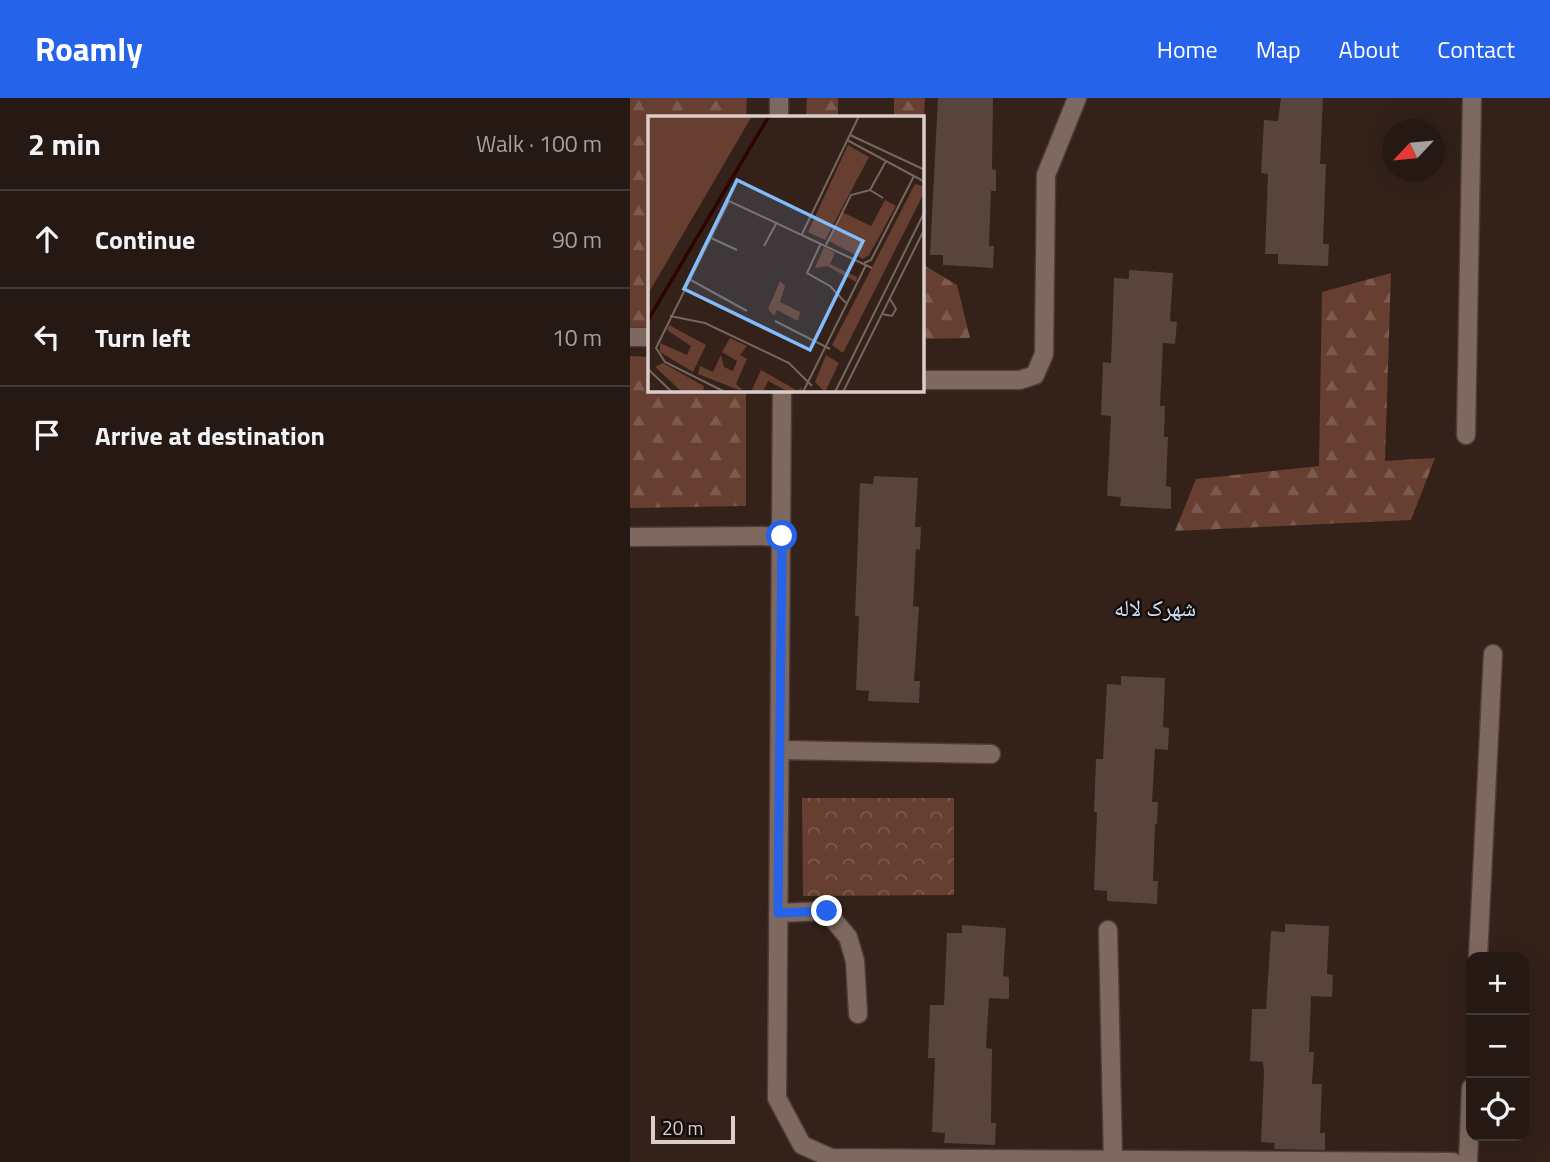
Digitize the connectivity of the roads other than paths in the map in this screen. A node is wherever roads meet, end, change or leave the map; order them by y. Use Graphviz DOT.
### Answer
graph roads {
  1 [pos="779,98"];
  2 [pos="1077,98"];
  3 [pos="1472,98"];
  4 [pos="779,116"];
  5 [pos="630,337"];
  6 [pos="648,337"];
  7 [pos="924,380"];
  8 [pos="782,392"];
  9 [pos="1466,435"];
  10 [pos="782,536"];
  11 [pos="630,537"];
  12 [pos="1493,654"];
  13 [pos="780,750"];
  14 [pos="991,754"];
  15 [pos="778,913"];
  16 [pos="1108,930"];
  17 [pos="1478,952"];
  18 [pos="858,1014"];
  19 [pos="1469,1141"];
  20 [pos="1112,1160"];
  21 [pos="1453,1162"];
  22 [pos="1468,1162"];
  1 -- 4 [label="street"];
  2 -- 7 [label="street"];
  3 -- 9 [label="street"];
  5 -- 6 [label="street"];
  8 -- 10 [label="street"];
  10 -- 11 [label="street"];
  10 -- 13 [label="street"];
  12 -- 17 [label="street"];
  13 -- 14 [label="street"];
  13 -- 15 [label="street"];
  15 -- 18 [label="street"];
  15 -- 20 [label="street"];
  16 -- 20 [label="street"];
  19 -- 22 [label="street"];
  20 -- 21 [label="street"];
}
